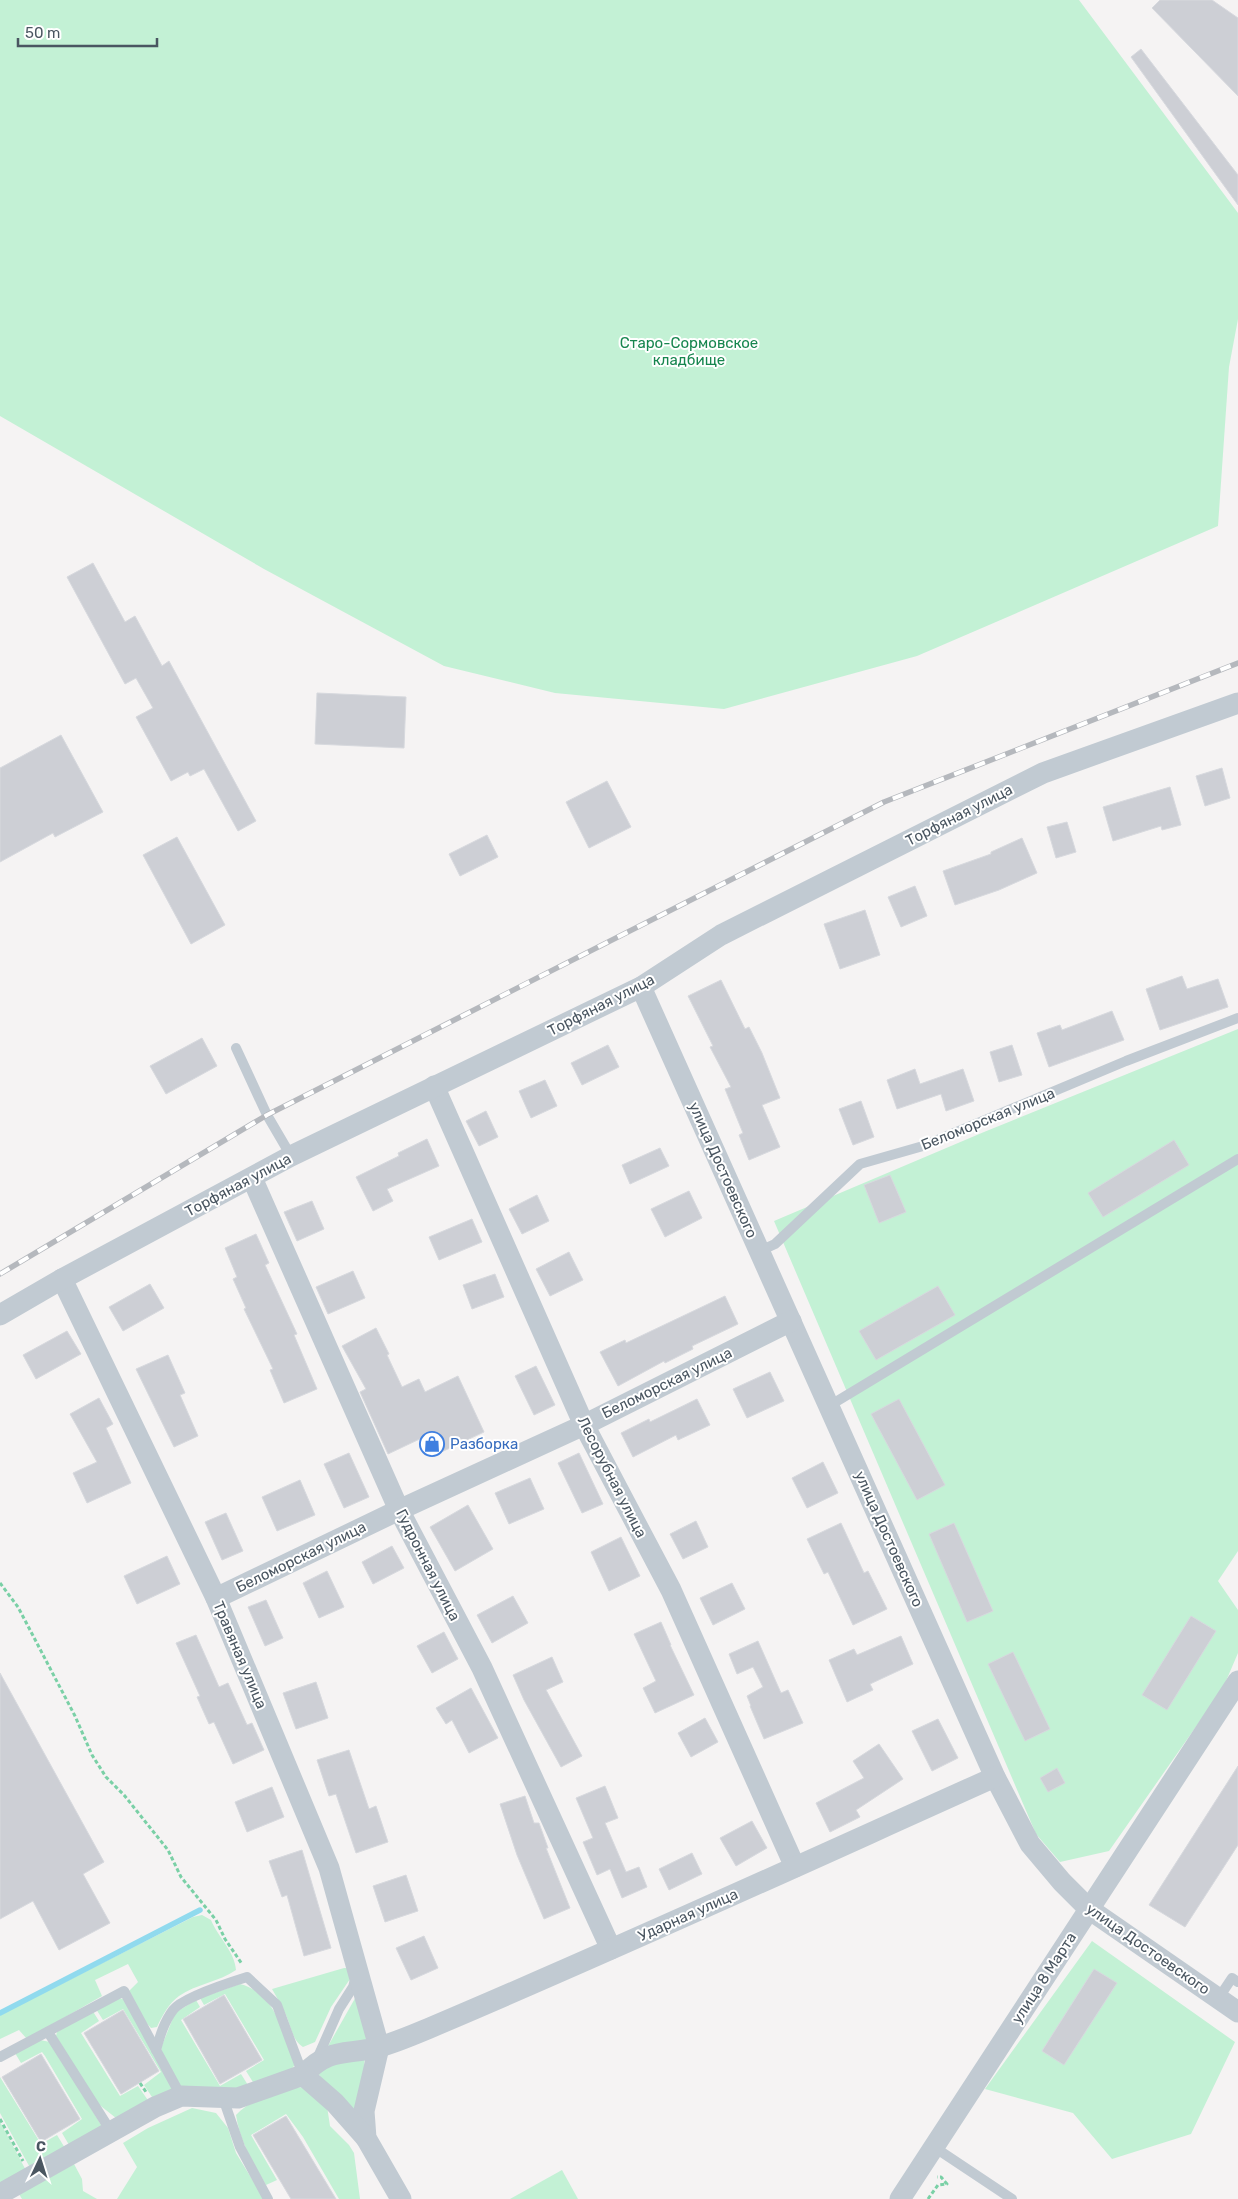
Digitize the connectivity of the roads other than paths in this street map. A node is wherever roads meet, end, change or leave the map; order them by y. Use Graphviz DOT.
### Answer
graph roads {
  1 [pos="1238,703"];
  2 [pos="642,987"];
  3 [pos="1238,1018"];
  4 [pos="236,1048"];
  5 [pos="434,1086"];
  6 [pos="291,1156"];
  7 [pos="1238,1159"];
  8 [pos="252,1178"];
  9 [pos="760,1251"];
  10 [pos="62,1279"];
  11 [pos="0,1315"];
  12 [pos="791,1322"];
  13 [pos="829,1406"];
  14 [pos="584,1425"];
  15 [pos="399,1510"];
  16 [pos="216,1598"];
  17 [pos="1238,1681"];
  18 [pos="995,1777"];
  19 [pos="795,1867"];
  20 [pos="1089,1909"];
  21 [pos="611,1949"];
  22 [pos="357,1971"];
  23 [pos="1238,1982"];
  24 [pos="1218,1999"];
  25 [pos="1238,2012"];
  26 [pos="48,2032"];
  27 [pos="378,2047"];
  28 [pos="156,2050"];
  29 [pos="0,2057"];
  30 [pos="309,2069"];
  31 [pos="181,2096"];
  32 [pos="223,2098"];
  33 [pos="112,2133"];
  34 [pos="366,2138"];
  35 [pos="934,2147"];
  36 [pos="0,2194"];
  37 [pos="268,2199"];
  38 [pos="401,2199"];
  39 [pos="900,2199"];
  40 [pos="1012,2199"];
  1 -- 2 [label="street, Торфяная улица"];
  2 -- 5 [label="street, Торфяная улица"];
  2 -- 9 [label="street, улица Достоевского"];
  3 -- 9 [label="lane, Беломорская улица"];
  4 -- 6 [label="lane"];
  5 -- 6 [label="street, Торфяная улица"];
  5 -- 14 [label="street, Лесорубная улица"];
  6 -- 8 [label="street, Торфяная улица"];
  7 -- 13 [label="lane"];
  8 -- 10 [label="street, Торфяная улица"];
  8 -- 15 [label="street, Гудронная улица"];
  9 -- 12 [label="street, улица Достоевского"];
  10 -- 11 [label="street, Торфяная улица"];
  10 -- 16 [label="street, Травяная улица"];
  12 -- 13 [label="street, улица Достоевского"];
  12 -- 14 [label="street, Беломорская улица"];
  13 -- 18 [label="street, улица Достоевского"];
  14 -- 15 [label="street, Беломорская улица"];
  14 -- 19 [label="street, Лесорубная улица"];
  15 -- 16 [label="street, Беломорская улица"];
  15 -- 21 [label="street, Гудронная улица"];
  16 -- 22 [label="street, Травяная улица"];
  17 -- 20 [label="street, улица 8 Марта"];
  18 -- 19 [label="street, Ударная улица"];
  18 -- 20 [label="street, улица Достоевского"];
  19 -- 21 [label="street, Ударная улица"];
  20 -- 24 [label="street, улица Достоевского"];
  20 -- 35 [label="street, улица 8 Марта"];
  21 -- 27 [label="street, Ударная улица"];
  22 -- 27 [label="street, Травяная улица"];
  22 -- 30 [label="lane"];
  23 -- 24 [label="lane"];
  24 -- 25 [label="street, улица Достоевского"];
  26 -- 28 [label="lane"];
  26 -- 29 [label="lane"];
  26 -- 33 [label="lane"];
  27 -- 30 [label="street, Ударная улица"];
  27 -- 34 [label="street"];
  28 -- 30 [label="lane"];
  28 -- 31 [label="lane"];
  30 -- 32 [label="street"];
  30 -- 34 [label="street"];
  31 -- 32 [label="street"];
  31 -- 33 [label="street"];
  32 -- 37 [label="lane"];
  33 -- 36 [label="street"];
  34 -- 38 [label="street"];
  35 -- 39 [label="street, улица 8 Марта"];
  35 -- 40 [label="lane"];
}
